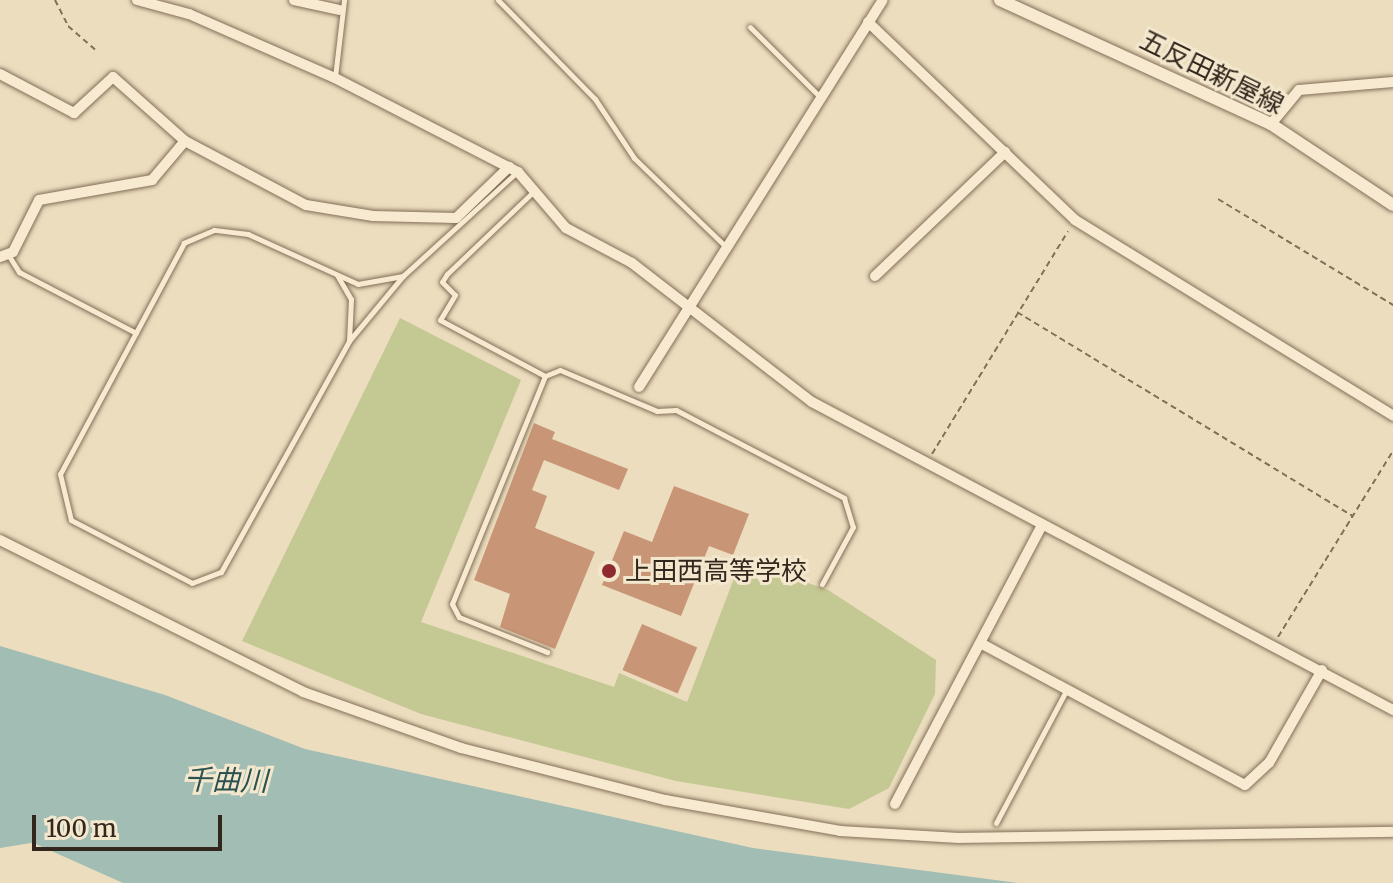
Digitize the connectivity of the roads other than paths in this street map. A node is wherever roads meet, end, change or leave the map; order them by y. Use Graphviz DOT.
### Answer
graph roads {
  1 [pos="137,0"];
  2 [pos="294,0"];
  3 [pos="498,0"];
  4 [pos="883,0"];
  5 [pos="1000,0"];
  6 [pos="342,5"];
  7 [pos="868,22"];
  8 [pos="750,27"];
  9 [pos="0,74"];
  10 [pos="335,78"];
  11 [pos="1393,82"];
  12 [pos="819,96"];
  13 [pos="1271,124"];
  14 [pos="185,141"];
  15 [pos="1005,152"];
  16 [pos="513,169"];
  17 [pos="536,189"];
  18 [pos="1393,205"];
  19 [pos="725,246"];
  20 [pos="5,256"];
  21 [pos="336,274"];
  22 [pos="403,276"];
  23 [pos="875,276"];
  24 [pos="687,306"];
  25 [pos="136,333"];
  26 [pos="349,341"];
  27 [pos="545,376"];
  28 [pos="639,387"];
  29 [pos="631,401"];
  30 [pos="1393,416"];
  31 [pos="1042,525"];
  32 [pos="0,540"];
  33 [pos="822,584"];
  34 [pos="982,644"];
  35 [pos="547,652"];
  36 [pos="1322,670"];
  37 [pos="1067,688"];
  38 [pos="1393,710"];
  39 [pos="895,804"];
  40 [pos="996,823"];
  41 [pos="1393,832"];
  1 -- 10 [label="street"];
  2 -- 6 [label="street"];
  3 -- 19 [label="lane"];
  4 -- 7 [label="street"];
  5 -- 13 [label="street, 五反田新屋線"];
  6 -- 10 [label="lane"];
  7 -- 12 [label="street"];
  7 -- 15 [label="street"];
  8 -- 12 [label="lane"];
  9 -- 14 [label="street"];
  10 -- 16 [label="street"];
  11 -- 13 [label="street"];
  12 -- 19 [label="street"];
  13 -- 18 [label="street, 五反田新屋線"];
  14 -- 16 [label="street"];
  14 -- 20 [label="street"];
  15 -- 23 [label="street"];
  15 -- 30 [label="street"];
  16 -- 17 [label="street"];
  16 -- 22 [label="lane"];
  17 -- 24 [label="street"];
  17 -- 27 [label="lane"];
  19 -- 24 [label="street"];
  20 -- 25 [label="lane"];
  21 -- 22 [label="lane"];
  21 -- 25 [label="lane"];
  21 -- 26 [label="lane"];
  22 -- 26 [label="lane"];
  24 -- 28 [label="street"];
  24 -- 31 [label="street"];
  25 -- 26 [label="lane"];
  27 -- 29 [label="lane"];
  27 -- 35 [label="lane"];
  28 -- 29 [label="lane"];
  29 -- 33 [label="lane"];
  31 -- 34 [label="street"];
  31 -- 36 [label="street"];
  32 -- 41 [label="street"];
  34 -- 37 [label="street"];
  34 -- 39 [label="street"];
  36 -- 37 [label="street"];
  36 -- 38 [label="street"];
  37 -- 40 [label="lane"];
}
